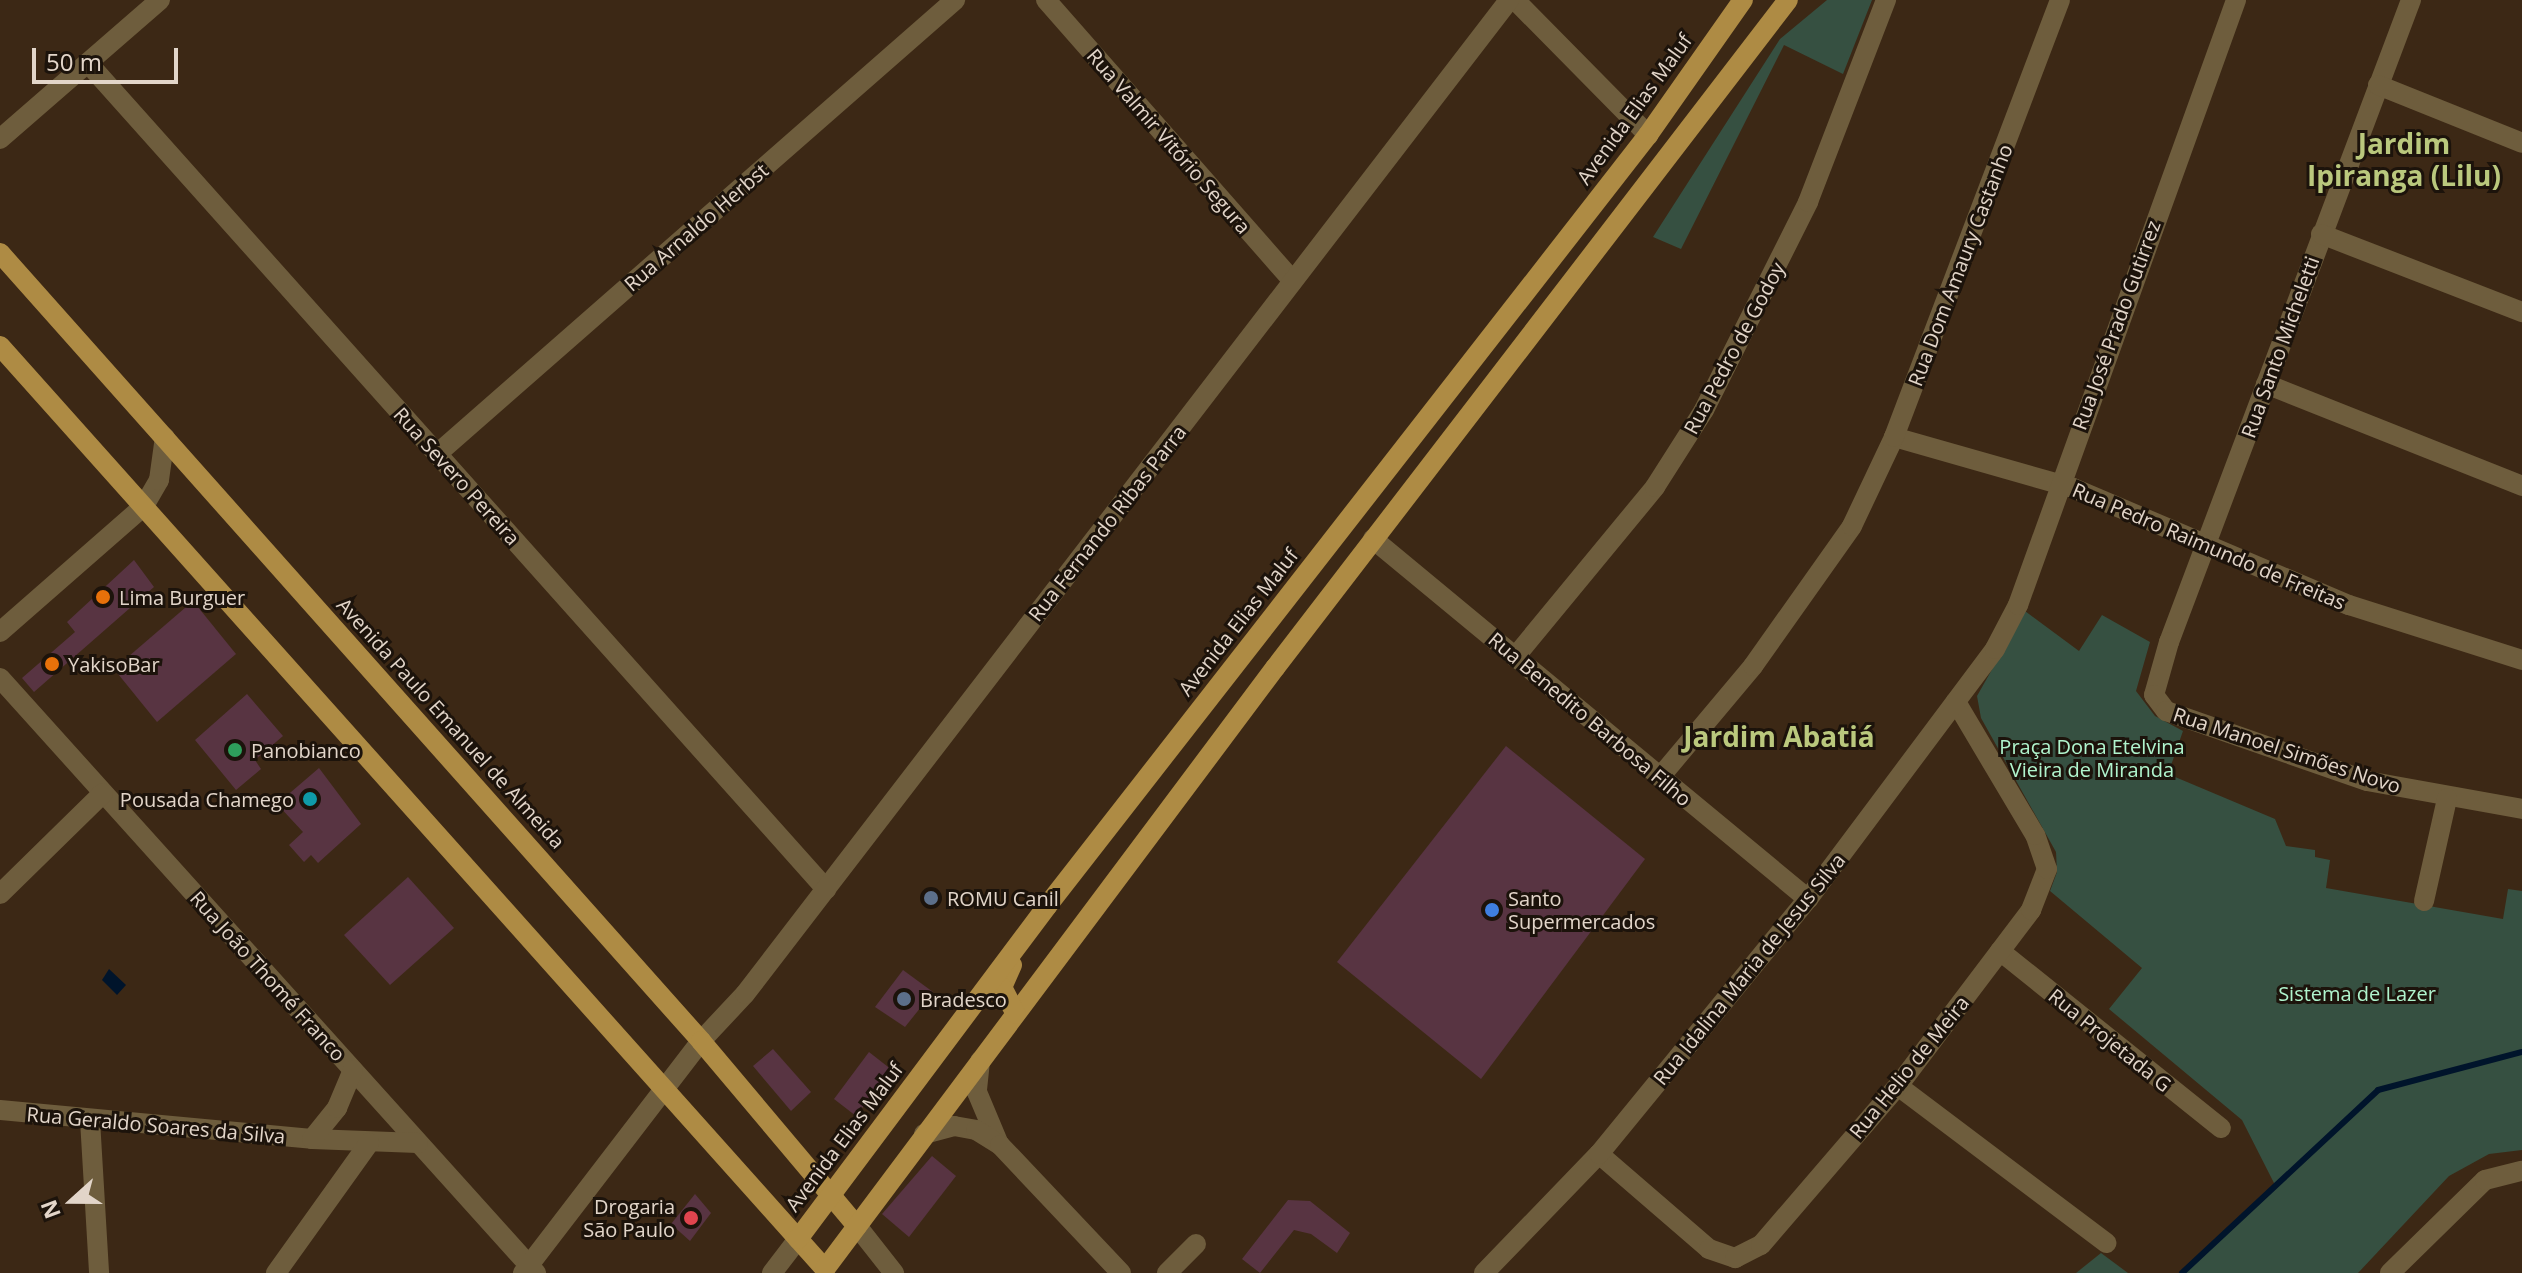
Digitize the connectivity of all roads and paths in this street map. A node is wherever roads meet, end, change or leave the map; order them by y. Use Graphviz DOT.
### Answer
graph roads {
  1 [pos="160,0"];
  2 [pos="955,0"];
  3 [pos="1046,0"];
  4 [pos="1509,0"];
  5 [pos="1515,0"];
  6 [pos="1743,0"];
  7 [pos="1788,0"];
  8 [pos="1886,0"];
  9 [pos="2060,0"];
  10 [pos="2236,0"];
  11 [pos="2411,0"];
  12 [pos="88,63"];
  13 [pos="2378,85"];
  14 [pos="1691,131"];
  15 [pos="1648,135"];
  16 [pos="0,139"];
  17 [pos="2522,143"];
  18 [pos="2321,234"];
  19 [pos="0,253"];
  20 [pos="1293,281"];
  21 [pos="2522,312"];
  22 [pos="0,346"];
  23 [pos="2266,384"];
  24 [pos="165,437"];
  25 [pos="1894,437"];
  26 [pos="437,454"];
  27 [pos="2058,484"];
  28 [pos="2522,486"];
  29 [pos="144,506"];
  30 [pos="1373,539"];
  31 [pos="2208,548"];
  32 [pos="0,632"];
  33 [pos="1995,649"];
  34 [pos="1515,657"];
  35 [pos="2522,660"];
  36 [pos="0,678"];
  37 [pos="2154,695"];
  38 [pos="1956,702"];
  39 [pos="1660,777"];
  40 [pos="103,793"];
  41 [pos="2447,799"];
  42 [pos="2522,809"];
  43 [pos="826,889"];
  44 [pos="0,894"];
  45 [pos="1808,899"];
  46 [pos="2424,901"];
  47 [pos="1047,906"];
  48 [pos="2000,951"];
  49 [pos="1016,1014"];
  50 [pos="701,1041"];
  51 [pos="980,1061"];
  52 [pos="353,1070"];
  53 [pos="1898,1086"];
  54 [pos="663,1089"];
  55 [pos="0,1110"];
  56 [pos="90,1120"];
  57 [pos="2221,1128"];
  58 [pos="924,1134"];
  59 [pos="312,1139"];
  60 [pos="369,1143"];
  61 [pos="418,1143"];
  62 [pos="1000,1145"];
  63 [pos="1599,1154"];
  64 [pos="2522,1171"];
  65 [pos="830,1194"];
  66 [pos="857,1226"];
  67 [pos="798,1239"];
  68 [pos="2106,1243"];
  69 [pos="1196,1244"];
  70 [pos="529,1271"];
  71 [pos="825,1272"];
  72 [pos="99,1273"];
  73 [pos="276,1273"];
  74 [pos="772,1273"];
  75 [pos="894,1273"];
  76 [pos="1121,1273"];
  77 [pos="1167,1273"];
  78 [pos="1484,1273"];
  79 [pos="2390,1273"];
  1 -- 12 [label="street"];
  2 -- 26 [label="street, Rua Arnaldo Herbst"];
  3 -- 20 [label="street, Rua Valmir Vitório Segura"];
  4 -- 20 [label="street, Rua Fernando Ribas Parra"];
  5 -- 15 [label="street"];
  6 -- 15 [label="main road, Avenida Elias Maluf"];
  7 -- 14 [label="main road"];
  8 -- 34 [label="street, Rua Pedro de Godoy"];
  9 -- 25 [label="street, Rua Dom Amaury Castanho"];
  10 -- 27 [label="street, Rua José Prado Gutirrez"];
  11 -- 13 [label="street, Rua Santo Micheletti"];
  12 -- 16 [label="street"];
  12 -- 26 [label="street, Rua Severo Pereira"];
  13 -- 17 [label="street"];
  13 -- 18 [label="street, Rua Santo Micheletti"];
  14 -- 15 [label="main road"];
  14 -- 30 [label="main road"];
  15 -- 47 [label="main road, Avenida Elias Maluf"];
  18 -- 21 [label="street"];
  18 -- 23 [label="street, Rua Santo Micheletti"];
  19 -- 24 [label="main road, Avenida Paulo Emanuel de Almeida"];
  20 -- 43 [label="street, Rua Fernando Ribas Parra"];
  22 -- 29 [label="main road"];
  23 -- 28 [label="street"];
  23 -- 31 [label="street, Rua Santo Micheletti"];
  24 -- 29 [label="street"];
  24 -- 50 [label="main road, Avenida Paulo Emanuel de Almeida"];
  25 -- 27 [label="street, Rua Pedro Raimundo de Freitas"];
  25 -- 39 [label="street, Rua Dom Amaury Castanho"];
  26 -- 43 [label="street, Rua Severo Pereira"];
  27 -- 31 [label="street, Rua Pedro Raimundo de Freitas"];
  27 -- 33 [label="street, Rua José Prado Gutirrez"];
  29 -- 32 [label="street"];
  29 -- 54 [label="main road"];
  30 -- 34 [label="street, Rua Benedito Barbosa Filho"];
  30 -- 49 [label="main road"];
  31 -- 35 [label="street, Rua Pedro Raimundo de Freitas"];
  31 -- 37 [label="street, Rua Santo Micheletti"];
  33 -- 38 [label="street, Rua Idalina Maria de Jesus Silva"];
  34 -- 39 [label="street, Rua Benedito Barbosa Filho"];
  36 -- 40 [label="street, Rua João Thomé Franco"];
  37 -- 41 [label="street, Rua Manoel Simões Novo"];
  38 -- 45 [label="street, Rua Idalina Maria de Jesus Silva"];
  38 -- 48 [label="street, Rua Helio de Meira"];
  39 -- 45 [label="street, Rua Benedito Barbosa Filho"];
  40 -- 44 [label="street"];
  40 -- 52 [label="street, Rua João Thomé Franco"];
  41 -- 42 [label="street, Rua Manoel Simões Novo"];
  41 -- 46 [label="street"];
  43 -- 50 [label="street, Rua Fernando Ribas Parra"];
  45 -- 63 [label="street, Rua Idalina Maria de Jesus Silva"];
  47 -- 49 [label="main road"];
  47 -- 65 [label="main road, Avenida Elias Maluf"];
  48 -- 53 [label="street, Rua Helio de Meira"];
  48 -- 57 [label="street, Rua Projetada G"];
  49 -- 51 [label="main road"];
  50 -- 54 [label="street"];
  50 -- 65 [label="main road, Avenida Paulo Emanuel de Almeida"];
  51 -- 58 [label="main road"];
  51 -- 62 [label="street"];
  52 -- 59 [label="street, Rua Geraldo Soares da Silva"];
  52 -- 61 [label="street, Rua João Thomé Franco"];
  53 -- 63 [label="street, Rua Helio de Meira"];
  53 -- 68 [label="street"];
  54 -- 67 [label="main road"];
  54 -- 70 [label="street"];
  55 -- 56 [label="street, Rua Geraldo Soares da Silva"];
  56 -- 59 [label="street, Rua Geraldo Soares da Silva"];
  56 -- 72 [label="street"];
  58 -- 62 [label="street"];
  58 -- 66 [label="main road"];
  59 -- 60 [label="street, Rua Geraldo Soares da Silva"];
  60 -- 61 [label="street, Rua Geraldo Soares da Silva"];
  60 -- 73 [label="street"];
  61 -- 70 [label="street, Rua João Thomé Franco"];
  62 -- 76 [label="street"];
  63 -- 78 [label="street, Rua Idalina Maria de Jesus Silva"];
  64 -- 79 [label="street"];
  65 -- 66 [label="main road, Avenida Paulo Emanuel de Almeida"];
  65 -- 67 [label="main road, Avenida Elias Maluf"];
  66 -- 71 [label="main road"];
  66 -- 75 [label="street"];
  67 -- 71 [label="main road"];
  67 -- 74 [label="street, Avenida Elias Maluf"];
  69 -- 77 [label="street"];
}
